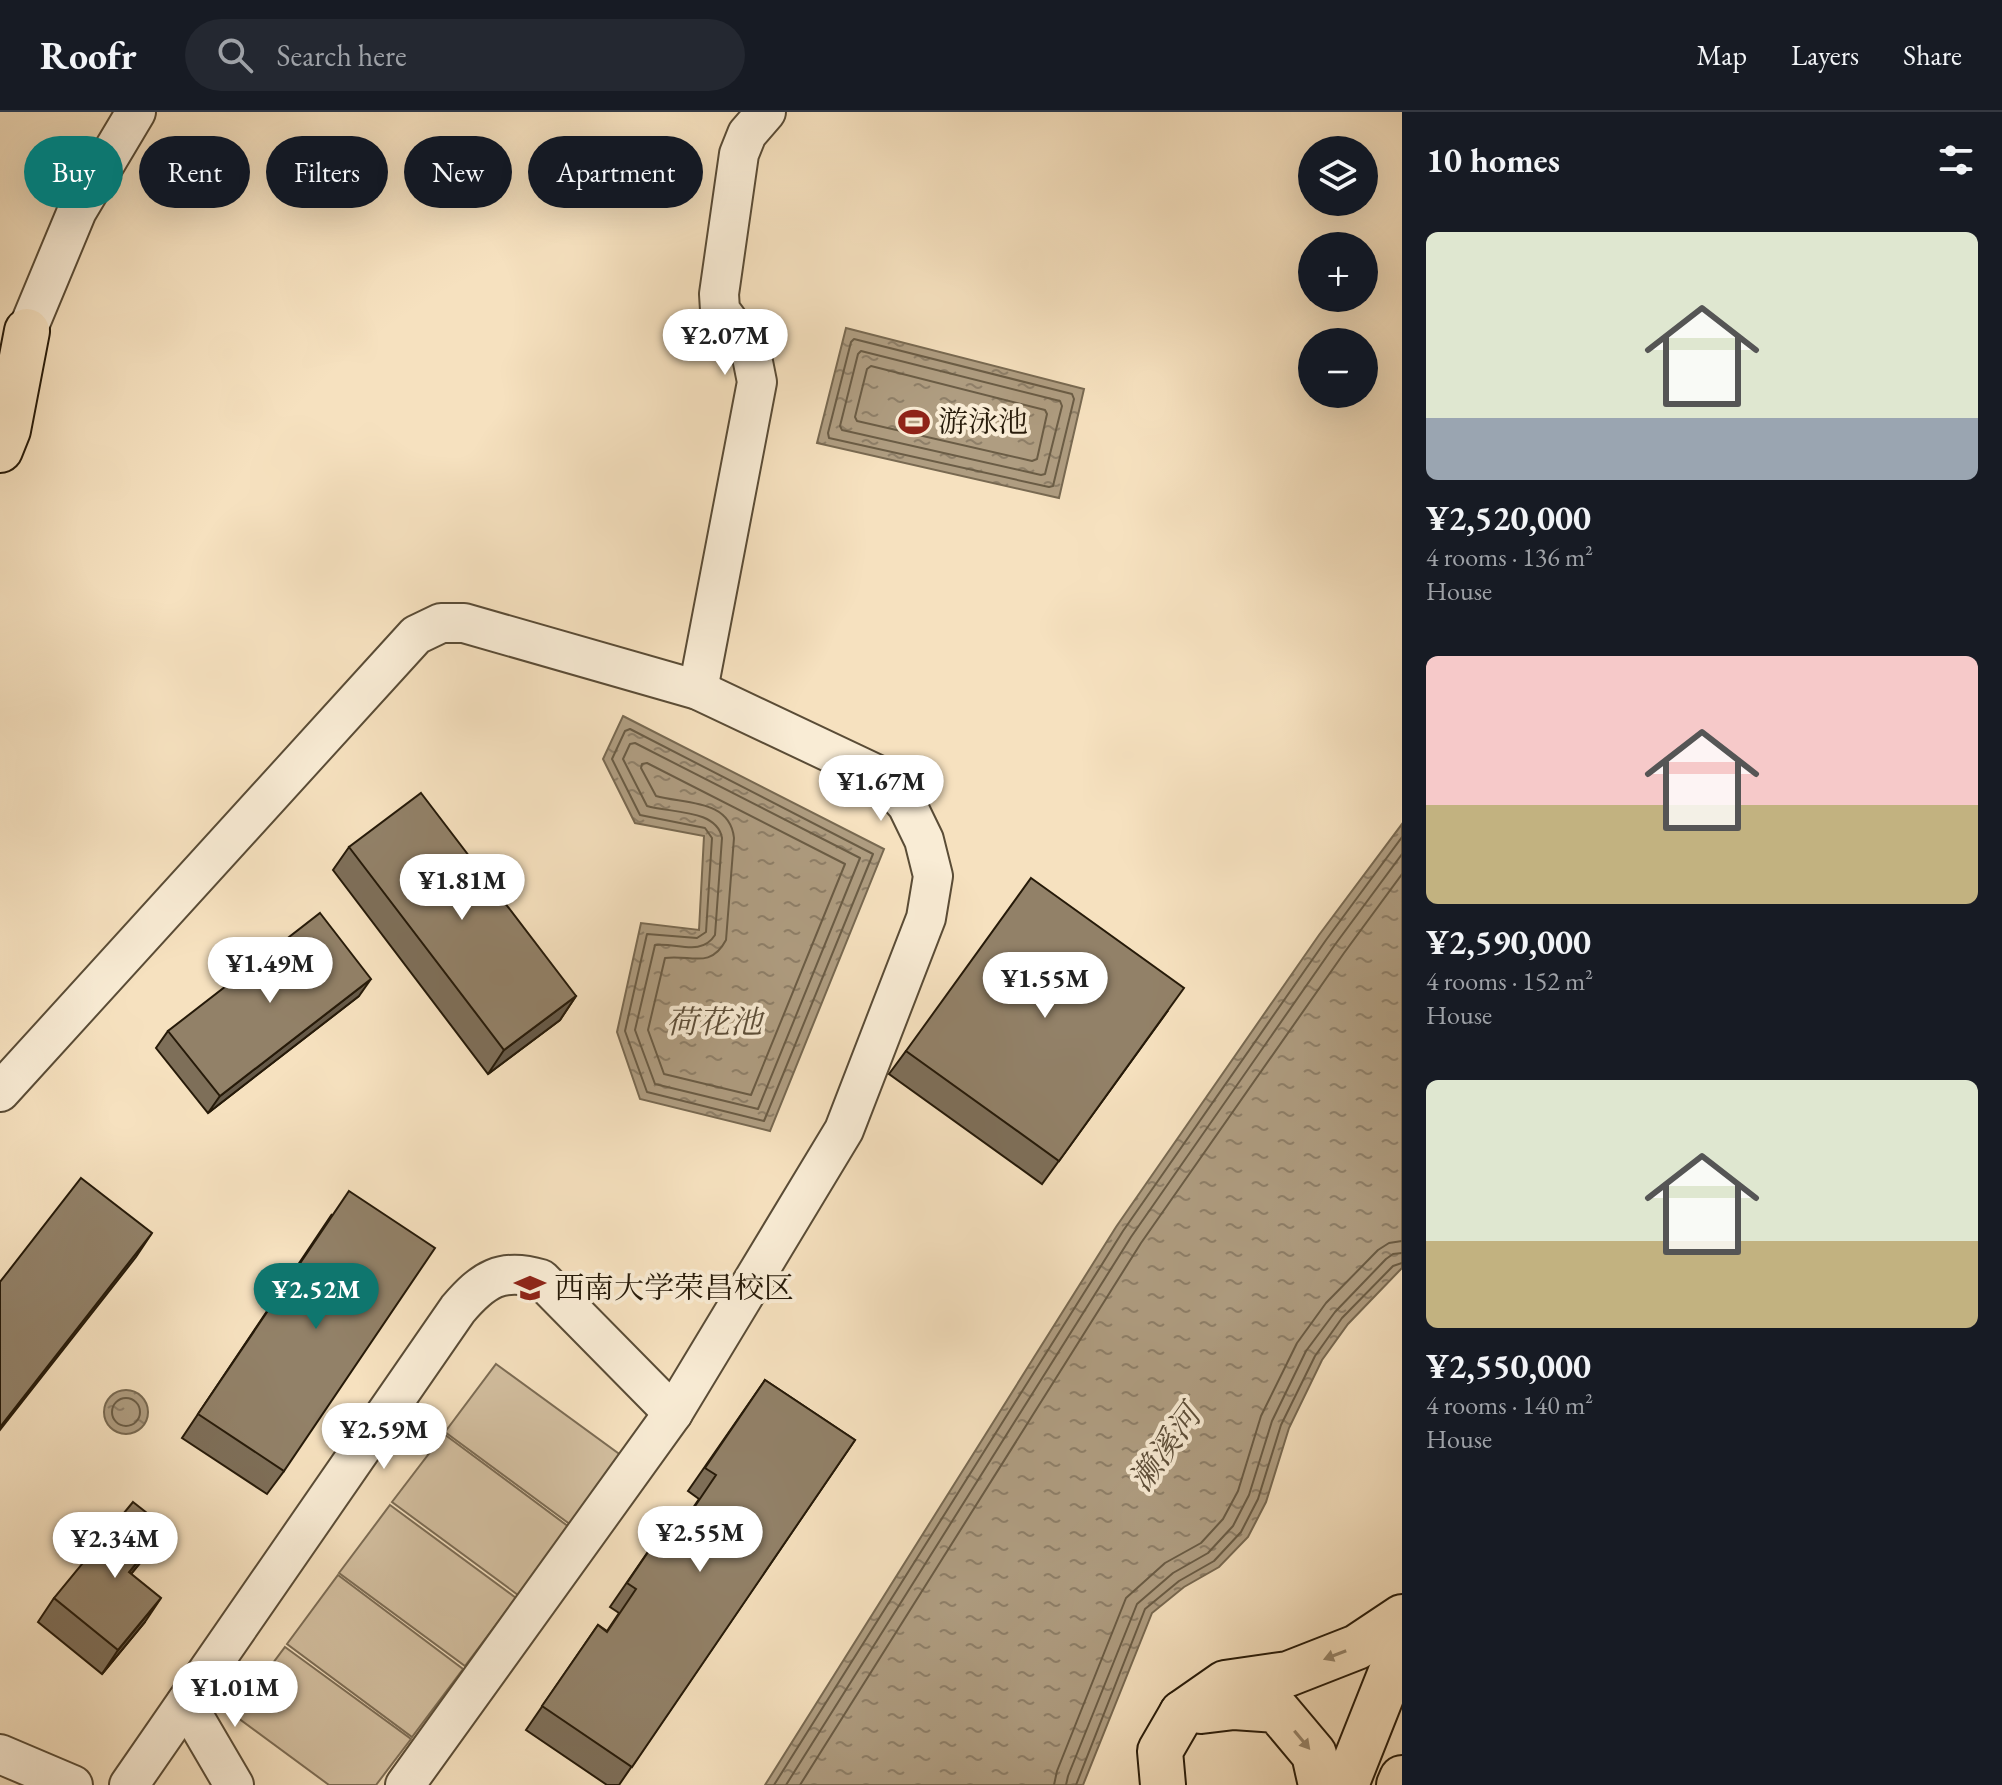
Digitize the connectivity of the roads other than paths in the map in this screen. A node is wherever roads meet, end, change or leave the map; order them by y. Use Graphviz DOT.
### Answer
graph roads {
  1 [pos="136,112"];
  2 [pos="766,112"];
  3 [pos="27,331"];
  4 [pos="0,385"];
  5 [pos="0,450"];
  6 [pos="698,690"];
  7 [pos="0,1092"];
  8 [pos="673,1413"];
  9 [pos="1402,1617"];
  10 [pos="1402,1644"];
  11 [pos="186,1703"];
  12 [pos="1182,1713"];
  13 [pos="0,1754"];
  14 [pos="1402,1778"];
  15 [pos="73,1785"];
  16 [pos="129,1785"];
  17 [pos="234,1785"];
  18 [pos="405,1785"];
  19 [pos="1163,1785"];
  20 [pos="1321,1785"];
  21 [pos="1346,1785"];
  22 [pos="1399,1785"];
  1 -- 3 [label="street"];
  2 -- 6 [label="street"];
  3 -- 4 [label="main road"];
  3 -- 5 [label="main road"];
  6 -- 7 [label="street"];
  6 -- 8 [label="street"];
  8 -- 11 [label="street"];
  8 -- 18 [label="street"];
  9 -- 12 [label="main road, one-way"];
  10 -- 21 [label="main road"];
  11 -- 16 [label="street"];
  11 -- 17 [label="street"];
  12 -- 19 [label="main road"];
  12 -- 20 [label="main road, one-way"];
  13 -- 15 [label="street"];
  14 -- 22 [label="main road"];
}
